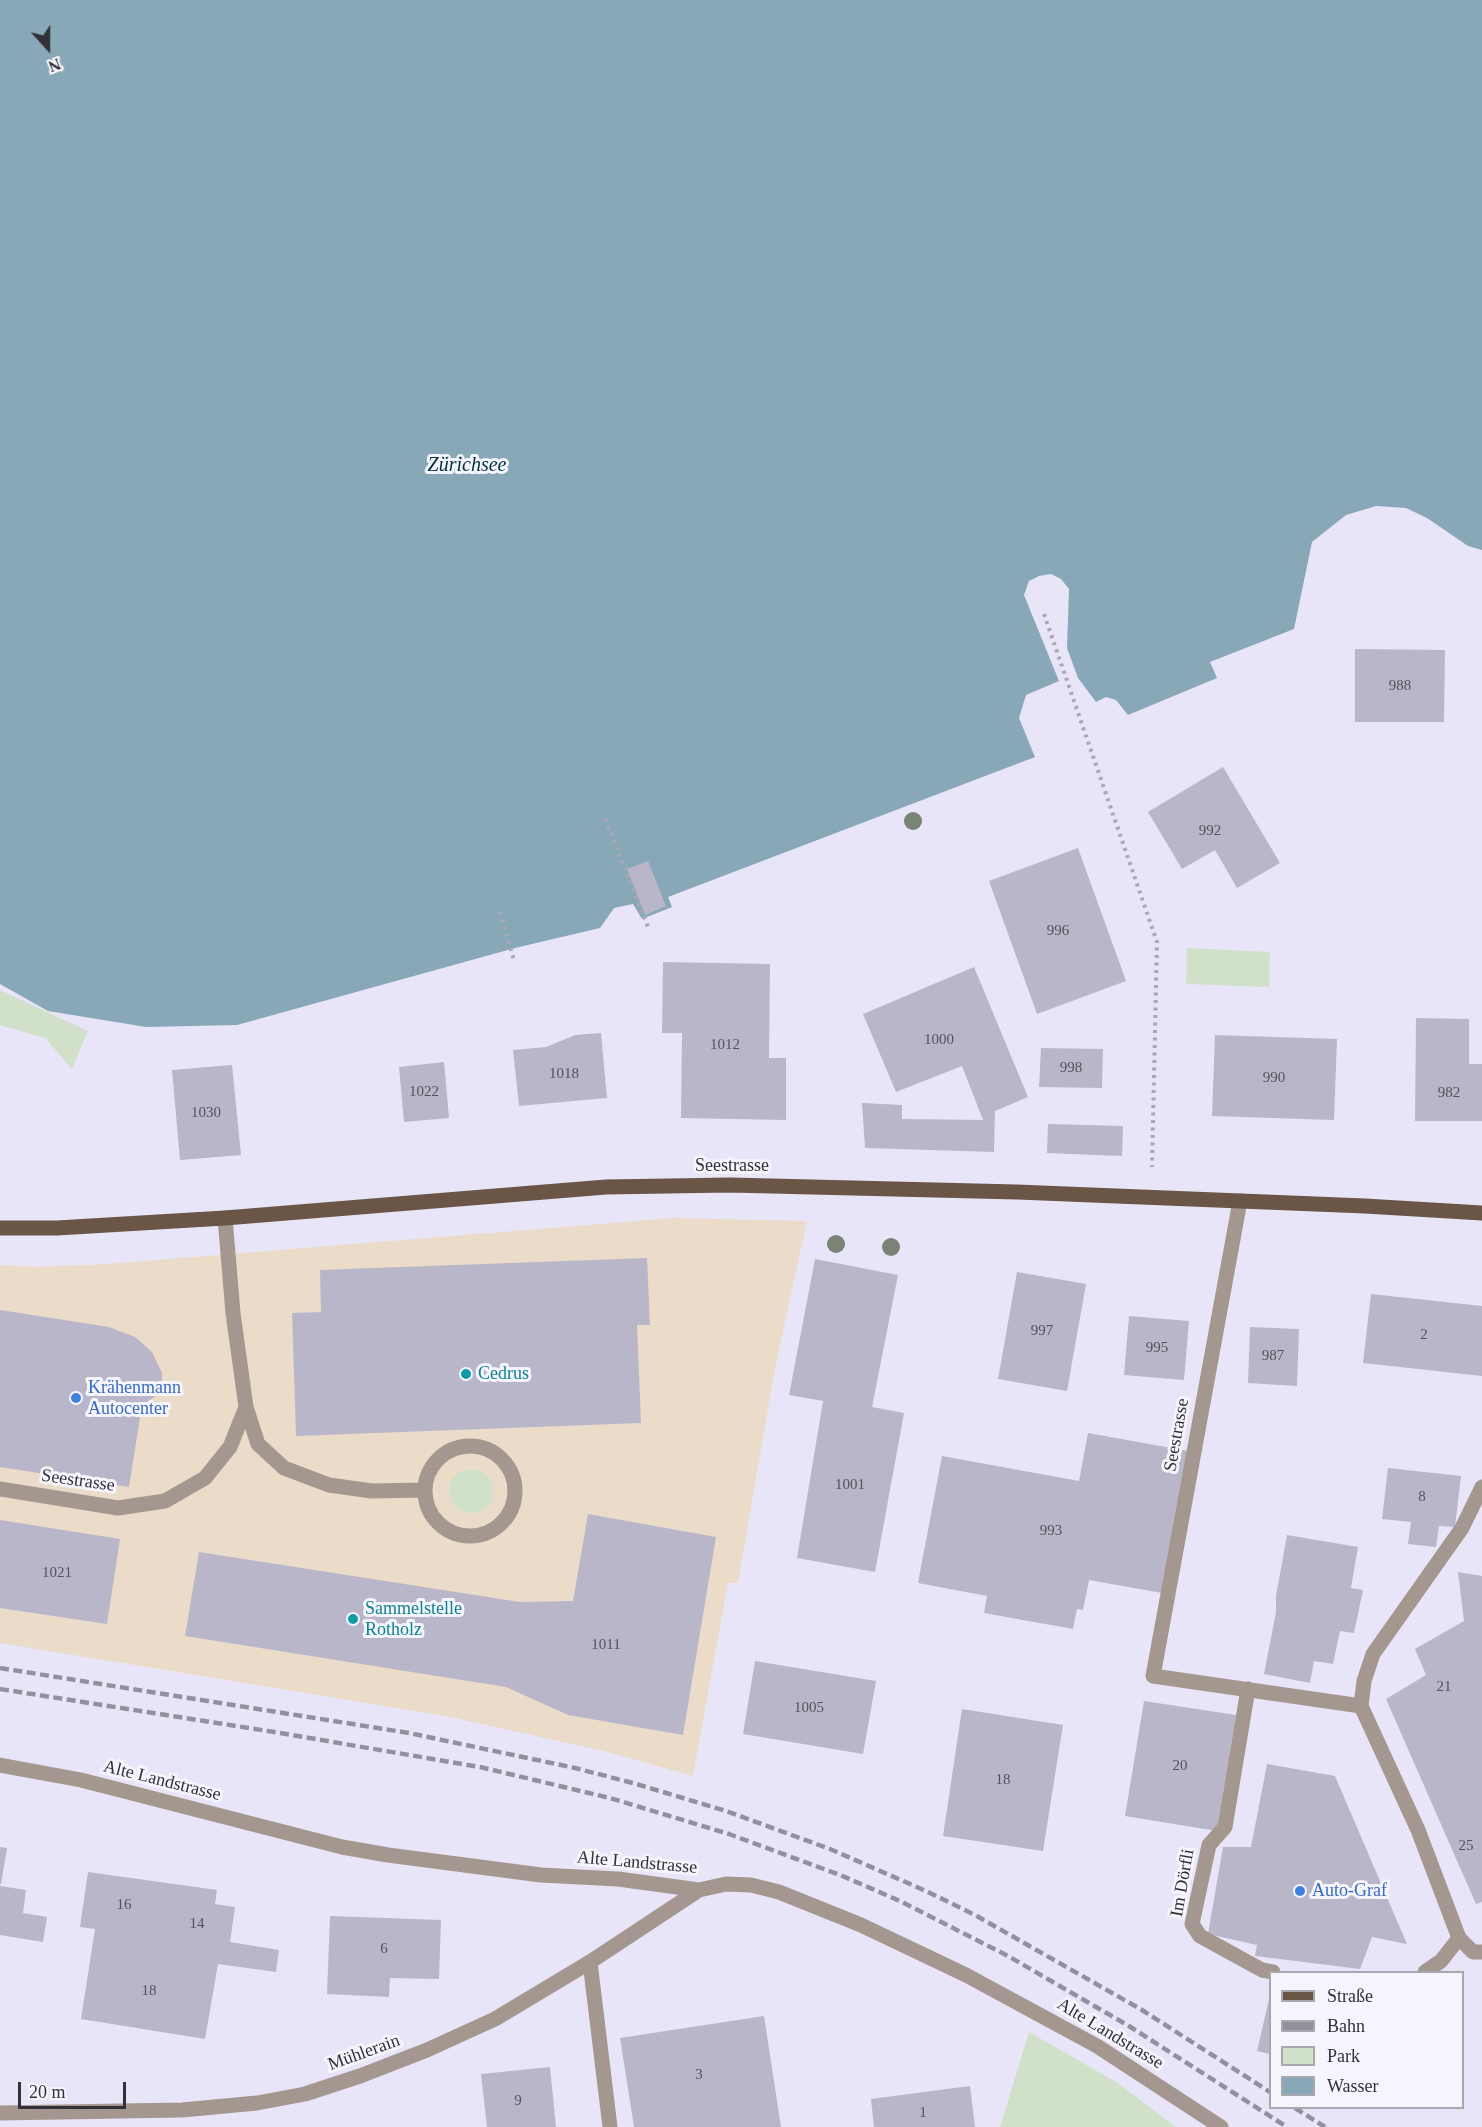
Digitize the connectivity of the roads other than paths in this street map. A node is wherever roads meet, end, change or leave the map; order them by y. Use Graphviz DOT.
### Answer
graph roads {
  1 [pos="1240,1201"];
  2 [pos="1482,1213"];
  3 [pos="225,1218"];
  4 [pos="0,1228"];
  5 [pos="246,1407"];
  6 [pos="1482,1487"];
  7 [pos="0,1489"];
  8 [pos="424,1490"];
  9 [pos="1248,1689"];
  10 [pos="1361,1706"];
  11 [pos="0,1765"];
  12 [pos="699,1890"];
  13 [pos="1459,1938"];
  14 [pos="1482,1952"];
  15 [pos="590,1962"];
  16 [pos="1269,1971"];
  17 [pos="1426,1971"];
  18 [pos="0,2113"];
  19 [pos="610,2127"];
  20 [pos="1221,2127"];
  1 -- 2 [label="main road, Seestrasse"];
  1 -- 3 [label="main road, Seestrasse"];
  1 -- 9 [label="street, Seestrasse"];
  3 -- 4 [label="main road, Seestrasse"];
  3 -- 5 [label="street"];
  5 -- 7 [label="street, Seestrasse"];
  5 -- 8 [label="street"];
  6 -- 10 [label="street"];
  8 -- 8 [label="street"];
  9 -- 10 [label="street"];
  9 -- 16 [label="street, Im Dörfli"];
  10 -- 13 [label="street"];
  11 -- 12 [label="street, Alte Landstrasse"];
  12 -- 15 [label="street, Mühlerain"];
  12 -- 20 [label="street, Alte Landstrasse"];
  13 -- 14 [label="street"];
  13 -- 17 [label="street"];
  15 -- 18 [label="street, Mühlerain"];
  15 -- 19 [label="street"];
}
